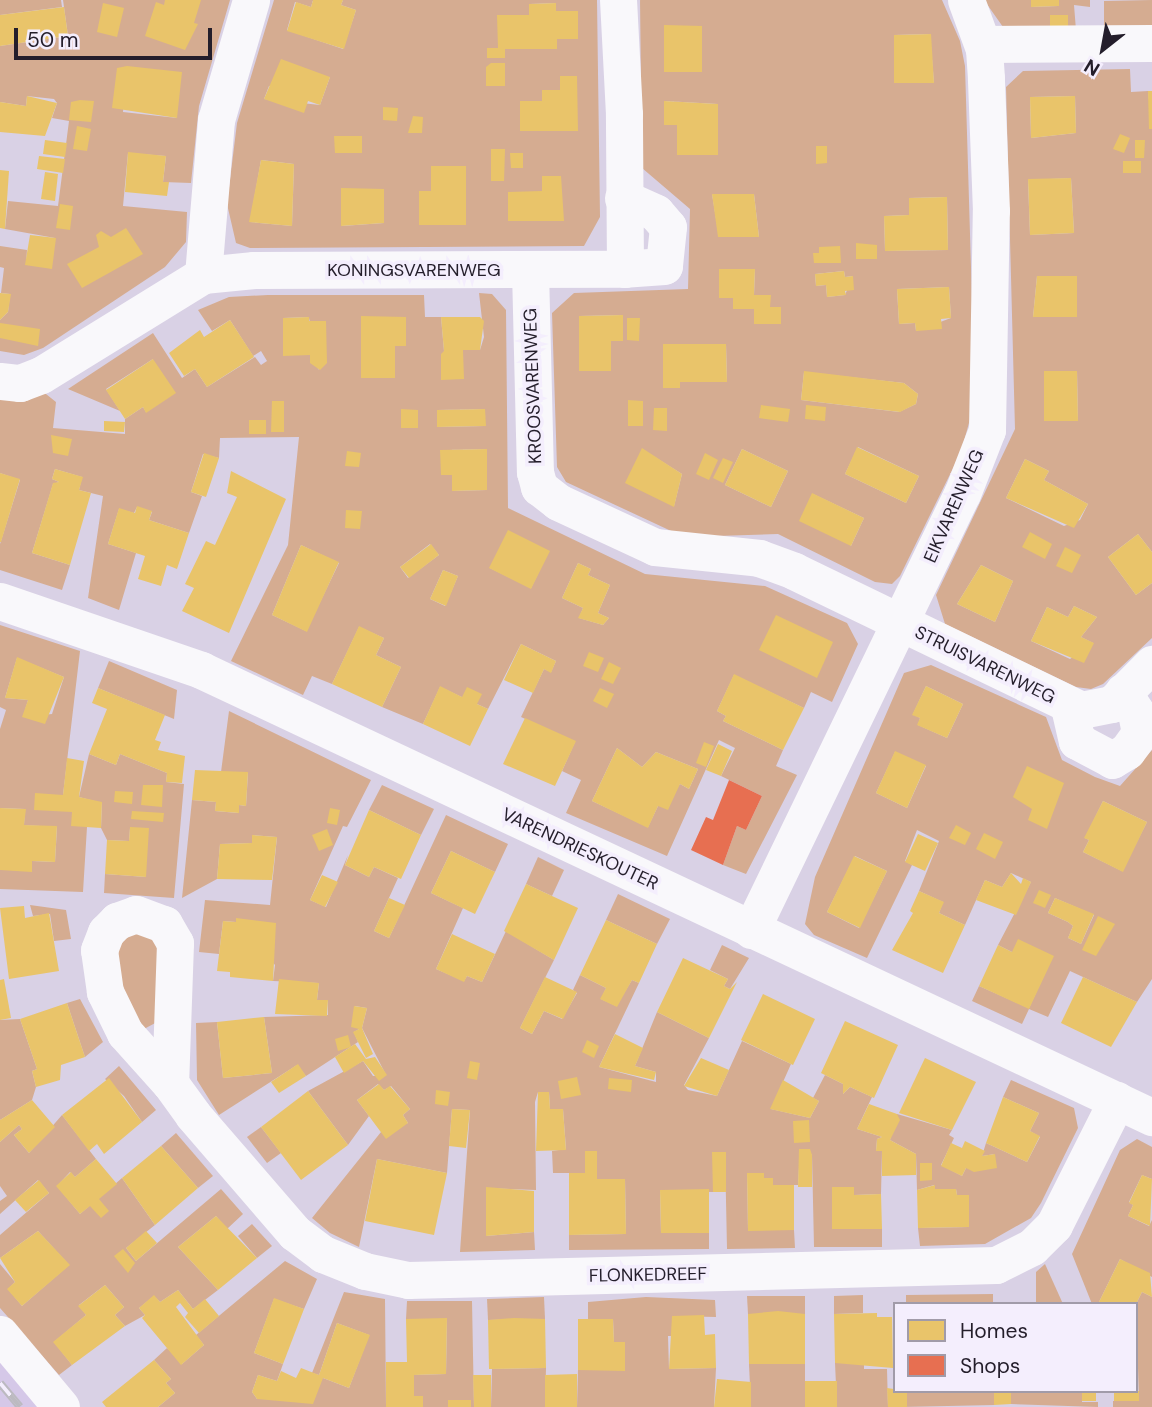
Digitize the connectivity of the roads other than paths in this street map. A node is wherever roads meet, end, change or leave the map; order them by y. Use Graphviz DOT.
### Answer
graph roads {
  1 [pos="251,0"];
  2 [pos="618,0"];
  3 [pos="966,0"];
  4 [pos="1152,43"];
  5 [pos="982,44"];
  6 [pos="530,270"];
  7 [pos="203,275"];
  8 [pos="0,381"];
  9 [pos="0,601"];
  10 [pos="901,623"];
  11 [pos="1152,664"];
  12 [pos="1123,692"];
  13 [pos="1069,707"];
  14 [pos="751,930"];
  15 [pos="170,1083"];
  16 [pos="1117,1100"];
  17 [pos="1152,1117"];
  18 [pos="0,1334"];
  19 [pos="61,1407"];
  1 -- 7 [label="street"];
  2 -- 6 [label="street, KONINGSVARENWEG"];
  3 -- 5 [label="street, EIKVARENWEG"];
  4 -- 5 [label="street"];
  5 -- 10 [label="street, EIKVARENWEG"];
  6 -- 7 [label="street, KONINGSVARENWEG"];
  6 -- 10 [label="street, KROOSVARENWEG"];
  7 -- 8 [label="street, KONINGSVARENWEG"];
  9 -- 14 [label="street, VARENDRIESKOUTER"];
  10 -- 13 [label="street, STRUISVARENWEG"];
  10 -- 14 [label="street, EIKVARENWEG"];
  11 -- 12 [label="street, STRUISVARENWEG"];
  12 -- 13 [label="street, STRUISVARENWEG"];
  12 -- 13 [label="street, STRUISVARENWEG"];
  14 -- 16 [label="street, VARENDRIESKOUTER"];
  15 -- 16 [label="street, FLONKEDREEF"];
  16 -- 17 [label="street, VARENDRIESKOUTER"];
  18 -- 19 [label="street"];
}
